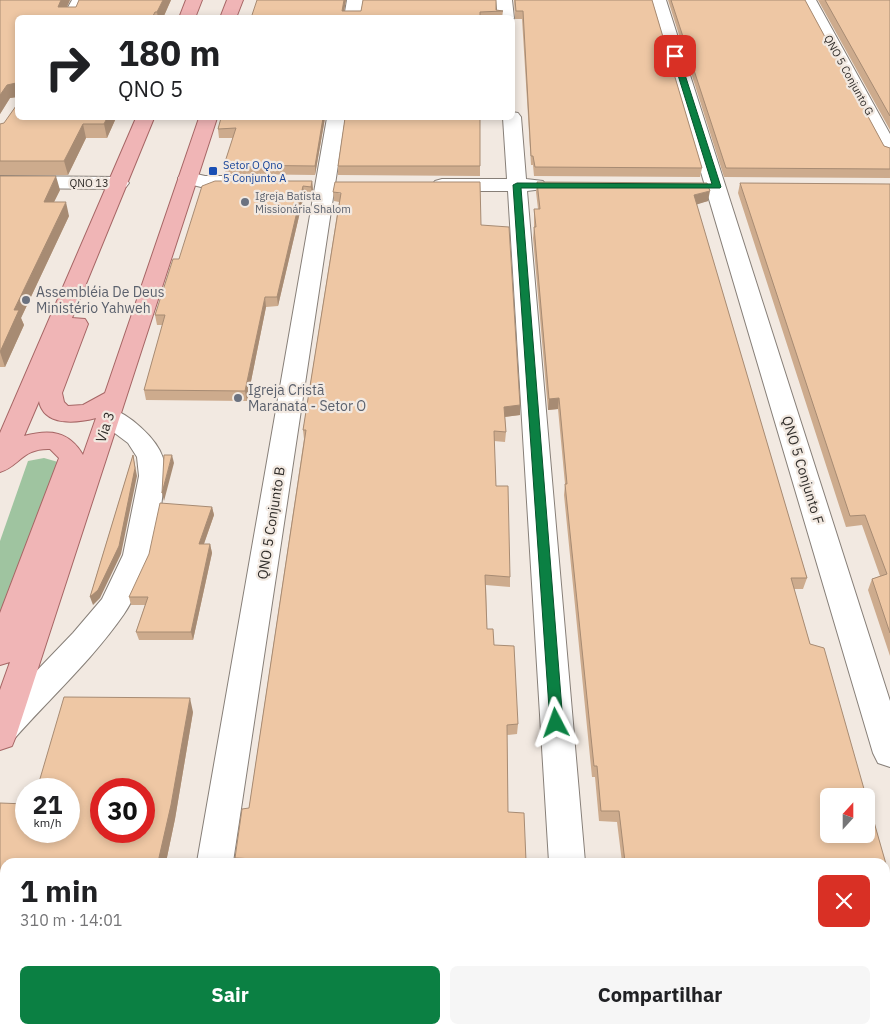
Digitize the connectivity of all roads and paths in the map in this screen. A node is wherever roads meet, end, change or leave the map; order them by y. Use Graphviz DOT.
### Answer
graph roads {
  1 [pos="80,0"];
  2 [pos="194,0"];
  3 [pos="235,0"];
  4 [pos="247,0"];
  5 [pos="355,0"];
  6 [pos="504,0"];
  7 [pos="658,0"];
  8 [pos="808,0"];
  9 [pos="71,15"];
  10 [pos="188,15"];
  11 [pos="229,15"];
  12 [pos="242,15"];
  13 [pos="352,15"];
  14 [pos="506,15"];
  15 [pos="144,120"];
  16 [pos="207,120"];
  17 [pos="336,120"];
  18 [pos="512,120"];
  19 [pos="890,151"];
  20 [pos="188,178"];
  21 [pos="0,182"];
  22 [pos="118,183"];
  23 [pos="270,183"];
  24 [pos="422,184"];
  25 [pos="517,185"];
  26 [pos="557,186"];
  27 [pos="88,250"];
  28 [pos="113,406"];
  29 [pos="0,462"];
  30 [pos="0,653"];
  31 [pos="1,733"];
  32 [pos="890,753"];
  33 [pos="216,858"];
  34 [pos="567,858"];
  1 -- 9 [label="street"];
  2 -- 10 [label="main road"];
  3 -- 11 [label="main road"];
  4 -- 12 [label="main road"];
  5 -- 13 [label="street"];
  6 -- 14 [label="street"];
  7 -- 32 [label="street, QNO 5 Conjunto F"];
  8 -- 19 [label="street, QNO 5 Conjunto G"];
  15 -- 22 [label="main road"];
  16 -- 20 [label="main road, Via 3"];
  17 -- 33 [label="street, QNO 5 Conjunto B"];
  18 -- 25 [label="street"];
  20 -- 23 [label="street"];
  20 -- 28 [label="main road, Via 3"];
  21 -- 22 [label="street, QNO 13"];
  22 -- 27 [label="main road"];
  24 -- 25 [label="street"];
  25 -- 26 [label="street"];
  25 -- 34 [label="street"];
  27 -- 28 [label="main road"];
  27 -- 29 [label="main road"];
  28 -- 31 [label="main road, Via 3"];
  28 -- 31 [label="street"];
  29 -- 30 [label="main road"];
}
